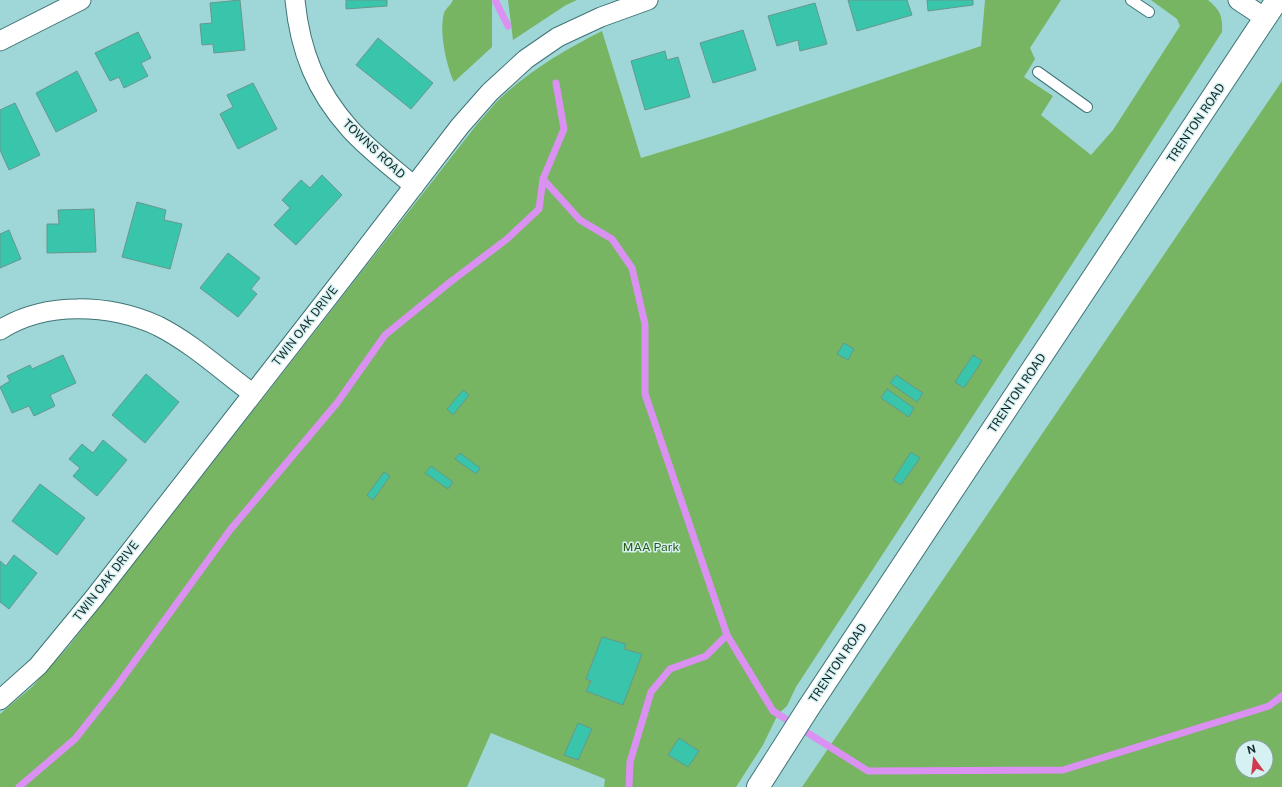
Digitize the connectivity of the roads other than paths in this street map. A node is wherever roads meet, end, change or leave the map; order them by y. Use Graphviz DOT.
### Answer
graph roads {
  1 [pos="81,0"];
  2 [pos="295,0"];
  3 [pos="648,0"];
  4 [pos="1131,0"];
  5 [pos="1238,0"];
  6 [pos="1277,0"];
  7 [pos="1149,12"];
  8 [pos="1265,18"];
  9 [pos="0,41"];
  10 [pos="1038,72"];
  11 [pos="1087,107"];
  12 [pos="414,186"];
  13 [pos="0,330"];
  14 [pos="252,393"];
  15 [pos="0,700"];
  16 [pos="758,787"];
  1 -- 9 [label="street"];
  2 -- 12 [label="street, TOWNS ROAD"];
  3 -- 12 [label="street, TWIN OAK DRIVE"];
  4 -- 7 [label="lane"];
  5 -- 8 [label="street"];
  6 -- 8 [label="main road, TRENTON ROAD"];
  8 -- 16 [label="main road, TRENTON ROAD"];
  10 -- 11 [label="lane"];
  12 -- 14 [label="street, TWIN OAK DRIVE"];
  13 -- 14 [label="street"];
  14 -- 15 [label="street, TWIN OAK DRIVE"];
}
